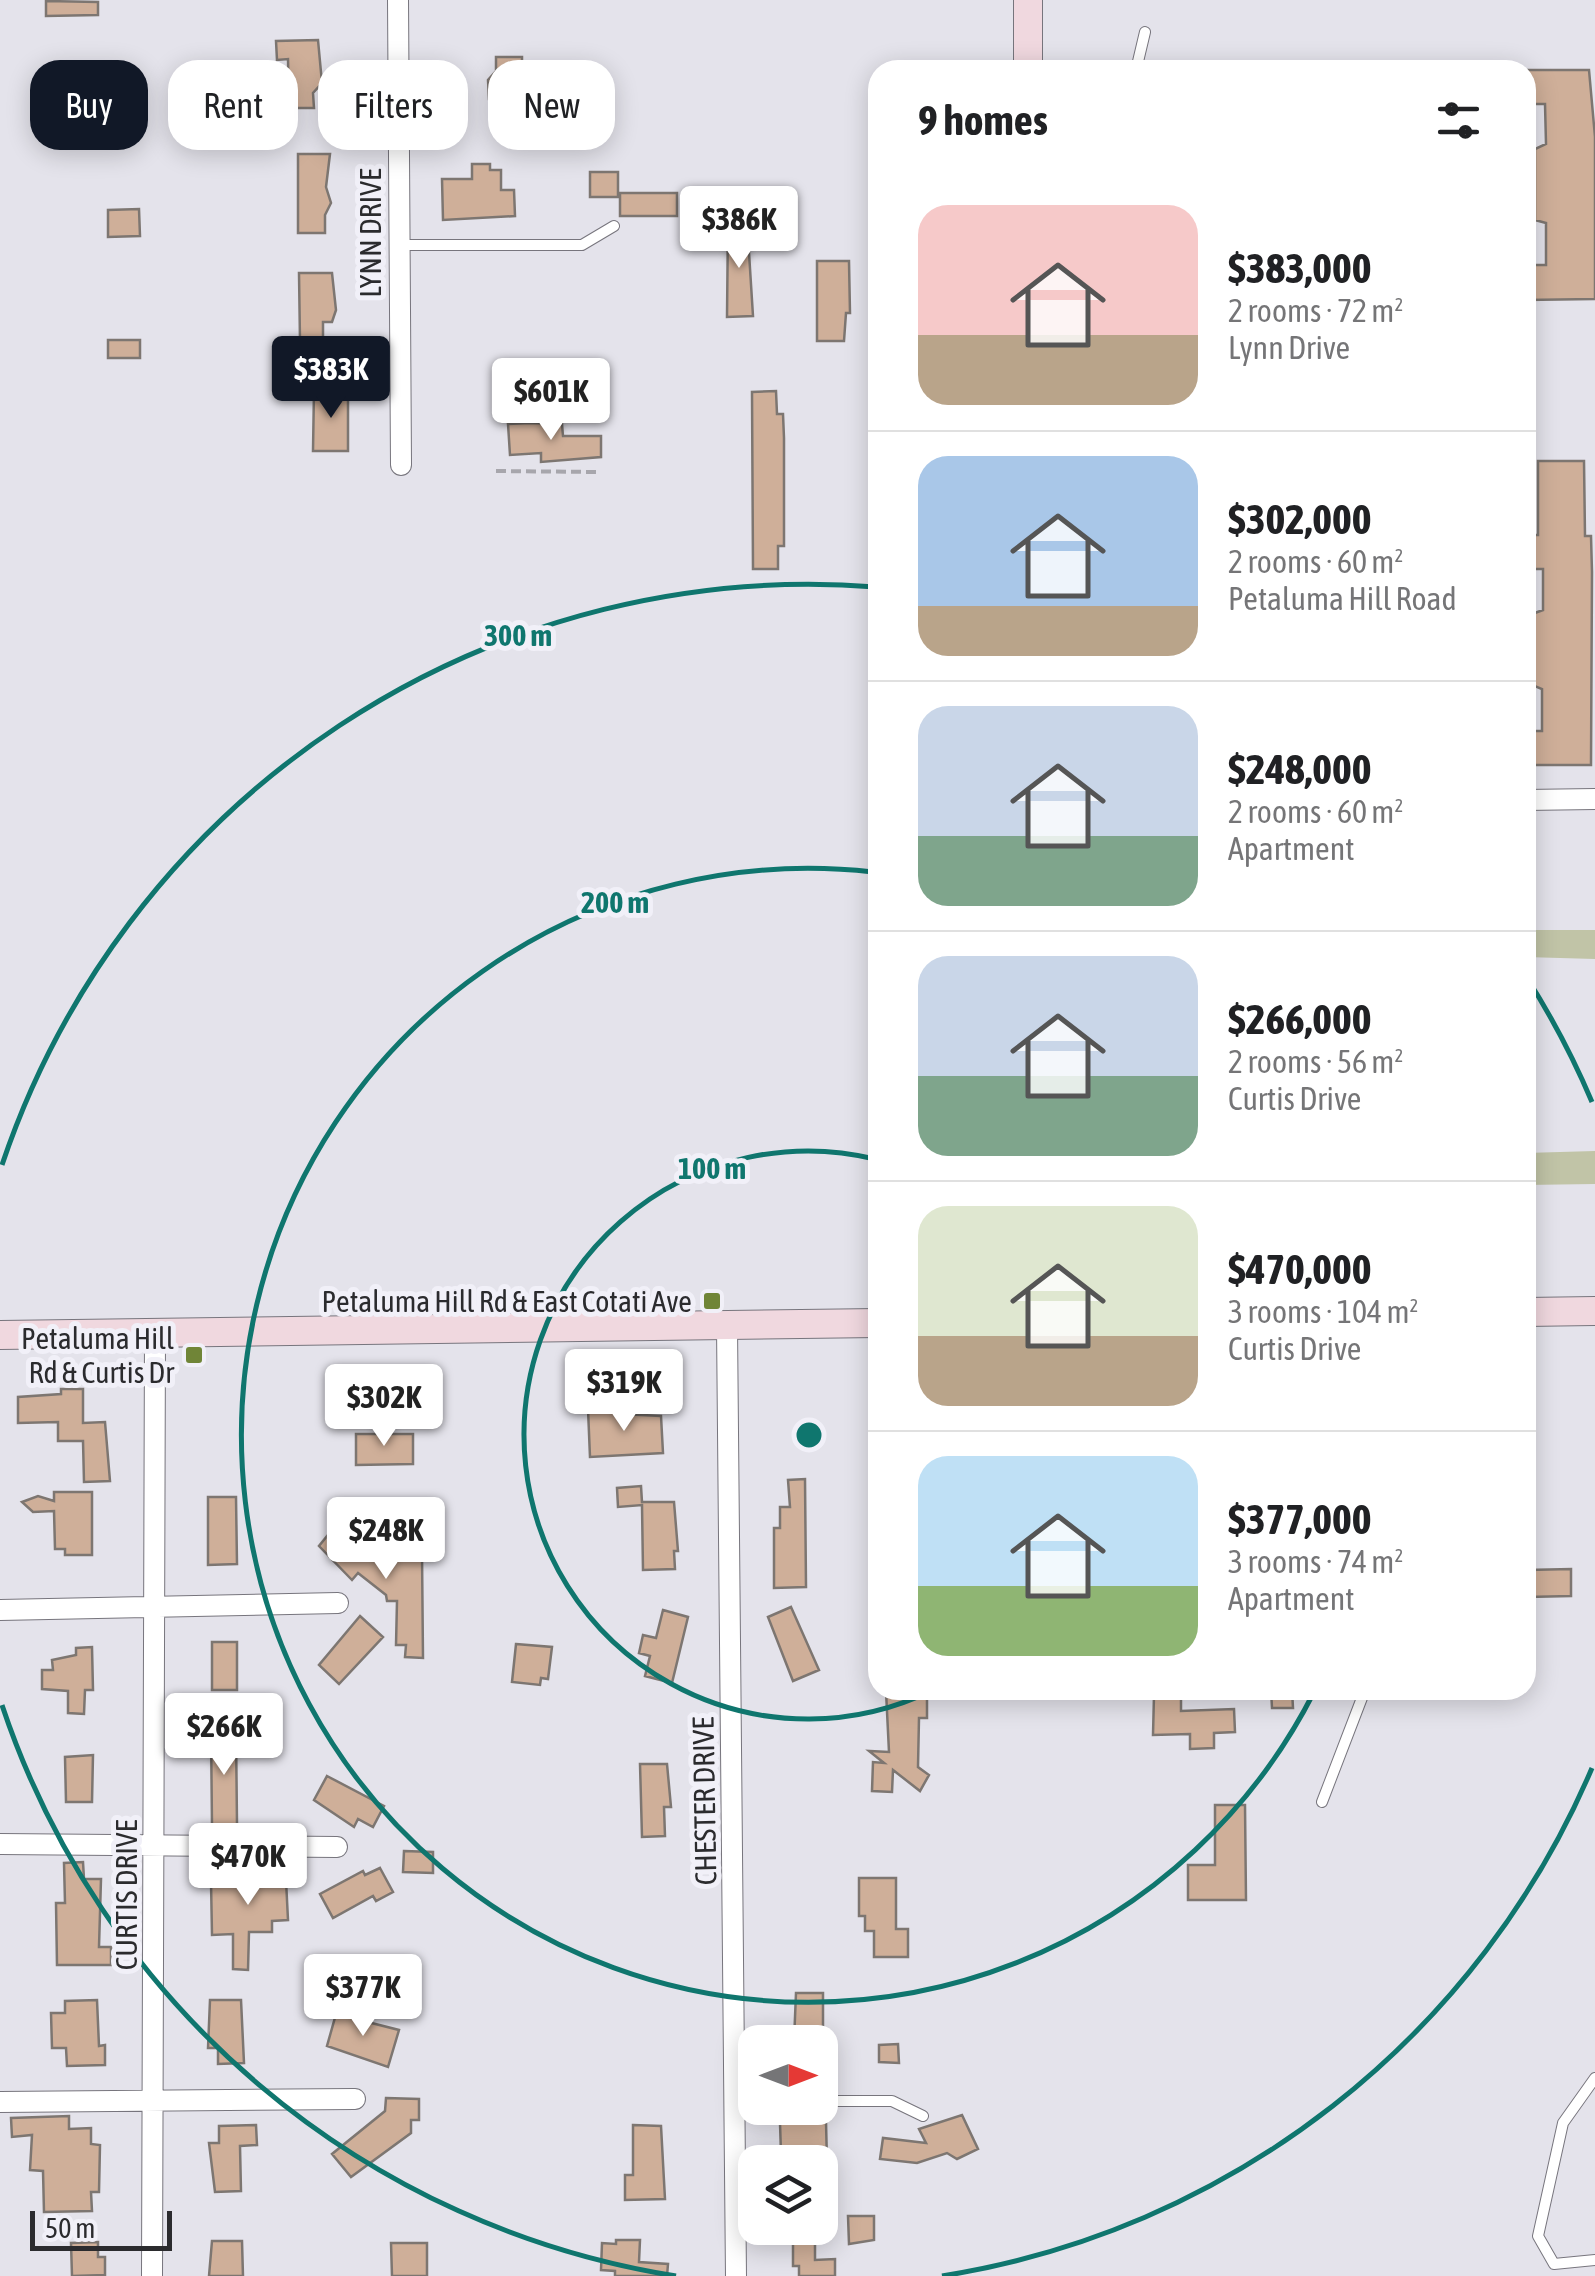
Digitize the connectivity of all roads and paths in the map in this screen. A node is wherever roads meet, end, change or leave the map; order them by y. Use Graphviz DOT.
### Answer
graph roads {
  1 [pos="398,0"];
  2 [pos="1028,0"];
  3 [pos="1145,32"];
  4 [pos="1028,60"];
  5 [pos="1138,60"];
  6 [pos="614,226"];
  7 [pos="400,246"];
  8 [pos="401,465"];
  9 [pos="496,471"];
  10 [pos="598,472"];
  11 [pos="1595,799"];
  12 [pos="1536,800"];
  13 [pos="1595,1311"];
  14 [pos="1536,1312"];
  15 [pos="868,1324"];
  16 [pos="726,1326"];
  17 [pos="154,1334"];
  18 [pos="0,1335"];
  19 [pos="338,1603"];
  20 [pos="156,1606"];
  21 [pos="0,1610"];
  22 [pos="1361,1700"];
  23 [pos="1322,1802"];
  24 [pos="0,1844"];
  25 [pos="156,1847"];
  26 [pos="337,1847"];
  27 [pos="743,2025"];
  28 [pos="1595,2078"];
  29 [pos="355,2099"];
  30 [pos="154,2100"];
  31 [pos="838,2101"];
  32 [pos="0,2102"];
  33 [pos="923,2116"];
  34 [pos="744,2125"];
  35 [pos="1595,2260"];
  36 [pos="152,2276"];
  37 [pos="736,2276"];
  1 -- 7 [label="street, LYNN DRIVE"];
  2 -- 4 [label="main road"];
  3 -- 5 [label="lane"];
  6 -- 7 [label="lane"];
  7 -- 8 [label="street, LYNN DRIVE"];
  9 -- 10 [label="path"];
  11 -- 12 [label="street"];
  13 -- 14 [label="main road"];
  15 -- 16 [label="main road"];
  16 -- 17 [label="main road"];
  16 -- 27 [label="street, CHESTER DRIVE"];
  17 -- 18 [label="main road"];
  17 -- 20 [label="street, CURTIS DRIVE"];
  19 -- 20 [label="street"];
  20 -- 21 [label="street"];
  20 -- 25 [label="street, CURTIS DRIVE"];
  22 -- 23 [label="lane"];
  24 -- 25 [label="street"];
  25 -- 26 [label="street"];
  25 -- 30 [label="street, CURTIS DRIVE"];
  28 -- 35 [label="lane"];
  29 -- 30 [label="street"];
  30 -- 32 [label="street"];
  30 -- 36 [label="street, CURTIS DRIVE"];
  31 -- 33 [label="lane"];
  34 -- 37 [label="street, CHESTER DRIVE"];
}
